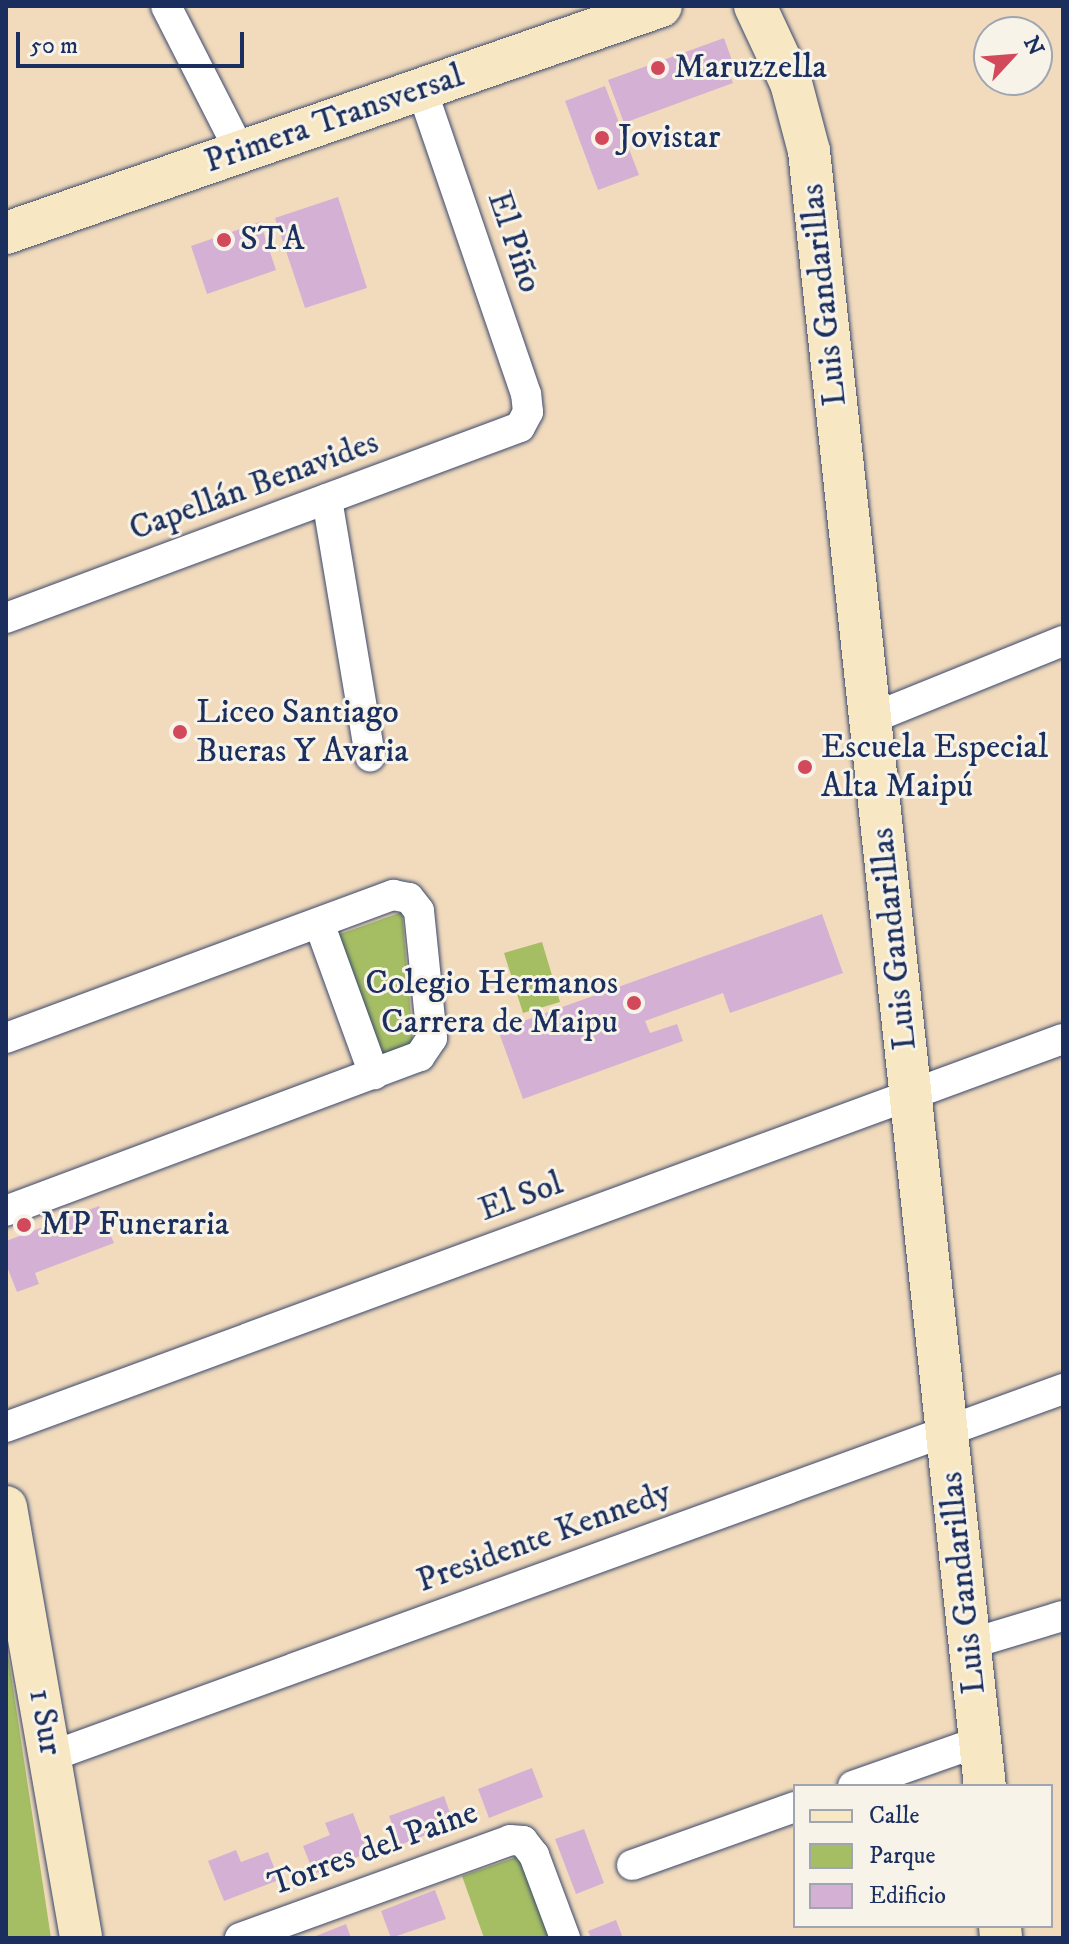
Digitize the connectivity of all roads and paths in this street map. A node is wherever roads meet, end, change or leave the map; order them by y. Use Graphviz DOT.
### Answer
graph roads {
  1 [pos="166,6"];
  2 [pos="661,6"];
  3 [pos="755,6"];
  4 [pos="421,88"];
  5 [pos="240,151"];
  6 [pos="6,233"];
  7 [pos="525,420"];
  8 [pos="327,499"];
  9 [pos="6,618"];
  10 [pos="1063,641"];
  11 [pos="870,719"];
  12 [pos="370,756"];
  13 [pos="319,923"];
  14 [pos="6,1038"];
  15 [pos="1063,1039"];
  16 [pos="374,1074"];
  17 [pos="910,1095"];
  18 [pos="6,1211"];
  19 [pos="1063,1389"];
  20 [pos="6,1427"];
  21 [pos="947,1432"];
  22 [pos="6,1507"];
  23 [pos="1063,1616"];
  24 [pos="970,1644"];
  25 [pos="981,1741"];
  26 [pos="52,1756"];
  27 [pos="859,1784"];
  28 [pos="985,1784"];
  29 [pos="793,1808"];
  30 [pos="632,1865"];
  31 [pos="81,1938"];
  32 [pos="240,1938"];
  33 [pos="565,1938"];
  1 -- 5 [label="street"];
  2 -- 4 [label="street, Primera Transversal"];
  3 -- 11 [label="street, Luis Gandarillas"];
  4 -- 5 [label="street, Primera Transversal"];
  4 -- 7 [label="street, El Piño"];
  5 -- 6 [label="street, Primera Transversal"];
  7 -- 8 [label="street, Capellán Benavides"];
  8 -- 9 [label="street, Capellán Benavides"];
  8 -- 12 [label="street"];
  10 -- 11 [label="street"];
  11 -- 17 [label="street, Luis Gandarillas"];
  13 -- 14 [label="street"];
  13 -- 16 [label="street"];
  13 -- 16 [label="street"];
  15 -- 17 [label="street, El Sol"];
  16 -- 18 [label="street"];
  17 -- 20 [label="street, El Sol"];
  17 -- 21 [label="street, Luis Gandarillas"];
  19 -- 21 [label="street, Presidente Kennedy"];
  21 -- 24 [label="street, Luis Gandarillas"];
  21 -- 26 [label="street, Presidente Kennedy"];
  22 -- 26 [label="street, 1 Sur"];
  23 -- 24 [label="street"];
  24 -- 25 [label="street, Luis Gandarillas"];
  25 -- 27 [label="street"];
  25 -- 28 [label="street, Luis Gandarillas"];
  26 -- 31 [label="street, 1 Sur"];
  29 -- 30 [label="street"];
  32 -- 33 [label="street, Torres del Paine"];
}
